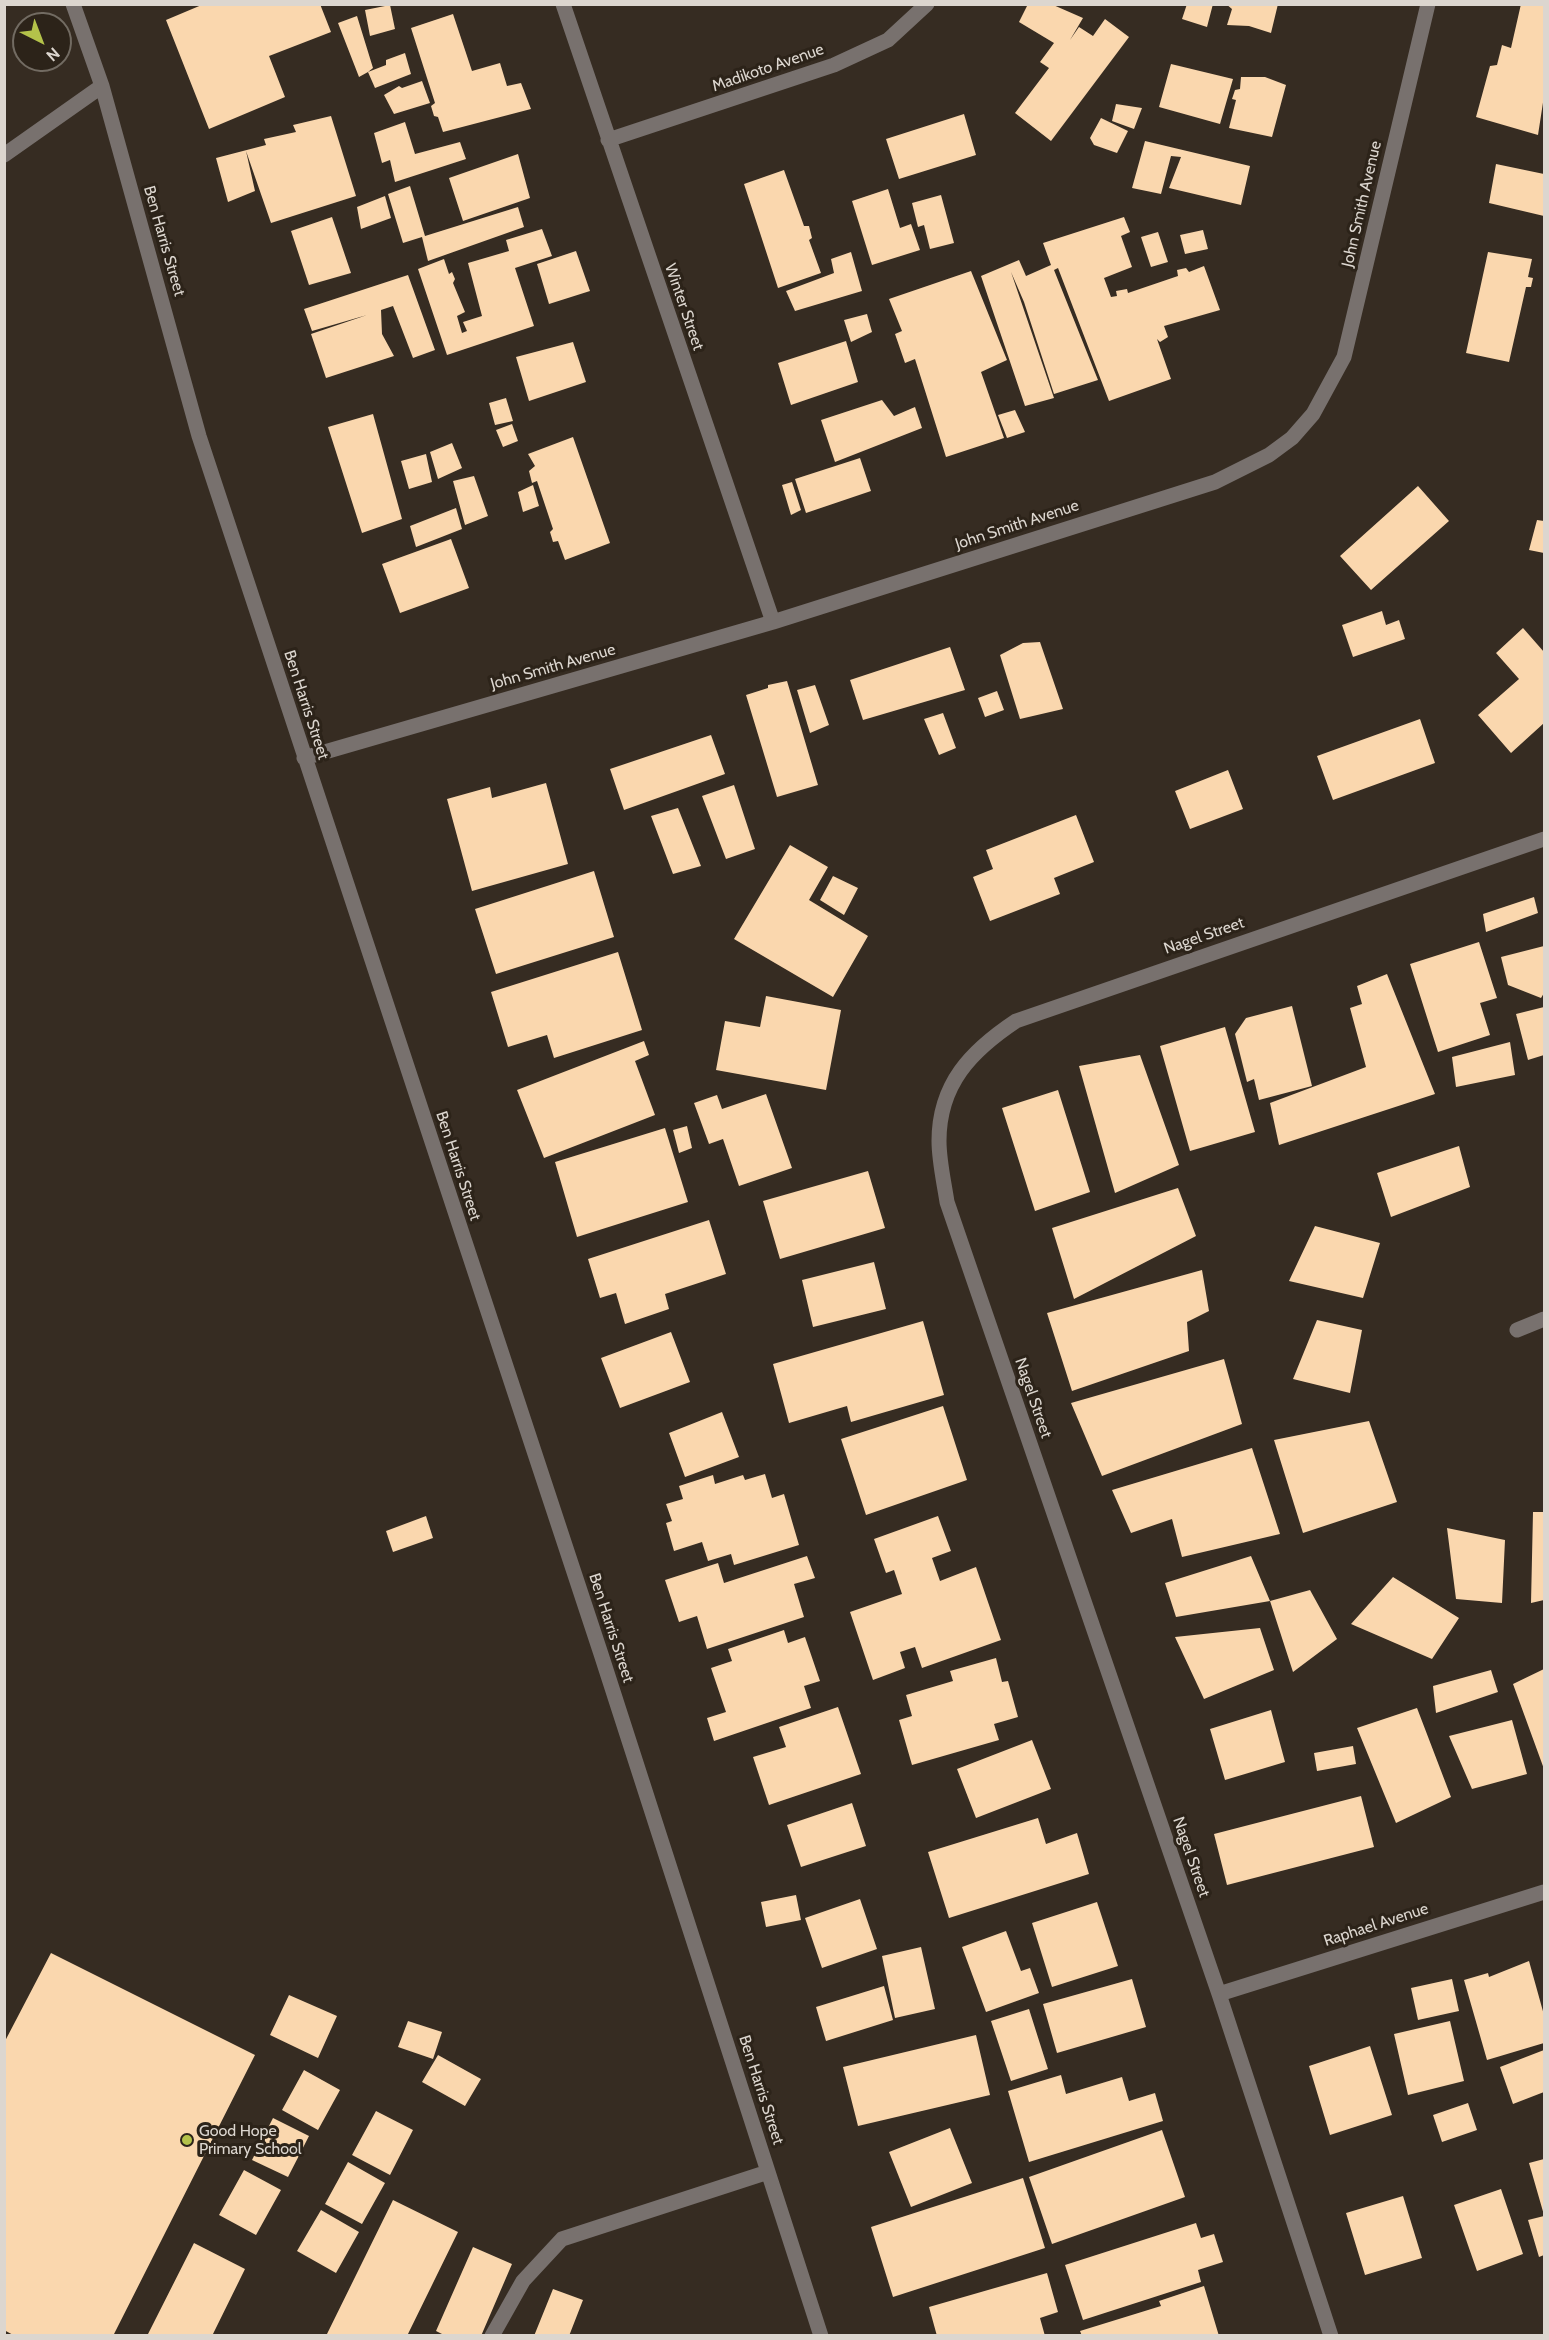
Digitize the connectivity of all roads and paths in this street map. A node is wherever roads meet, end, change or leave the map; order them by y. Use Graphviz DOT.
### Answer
graph roads {
  1 [pos="73,4"];
  2 [pos="563,4"];
  3 [pos="927,4"];
  4 [pos="1428,4"];
  5 [pos="102,86"];
  6 [pos="608,140"];
  7 [pos="4,155"];
  8 [pos="773,622"];
  9 [pos="304,758"];
  10 [pos="1545,839"];
  11 [pos="1545,1319"];
  12 [pos="1517,1330"];
  13 [pos="1545,1892"];
  14 [pos="1219,1994"];
  15 [pos="768,2172"];
  16 [pos="492,2336"];
  17 [pos="821,2336"];
  18 [pos="1331,2336"];
  1 -- 5 [label="street, Ben Harris Street"];
  2 -- 6 [label="street, Winter Street"];
  3 -- 6 [label="street, Madikoto Avenue"];
  4 -- 8 [label="street, John Smith Avenue"];
  5 -- 7 [label="street"];
  5 -- 9 [label="street, Ben Harris Street"];
  6 -- 8 [label="street, Winter Street"];
  8 -- 9 [label="street, John Smith Avenue"];
  9 -- 15 [label="street, Ben Harris Street"];
  10 -- 14 [label="street, Nagel Street"];
  11 -- 12 [label="street"];
  13 -- 14 [label="street, Raphael Avenue"];
  14 -- 18 [label="street, Nagel Street"];
  15 -- 16 [label="street"];
  15 -- 17 [label="street, Ben Harris Street"];
}
